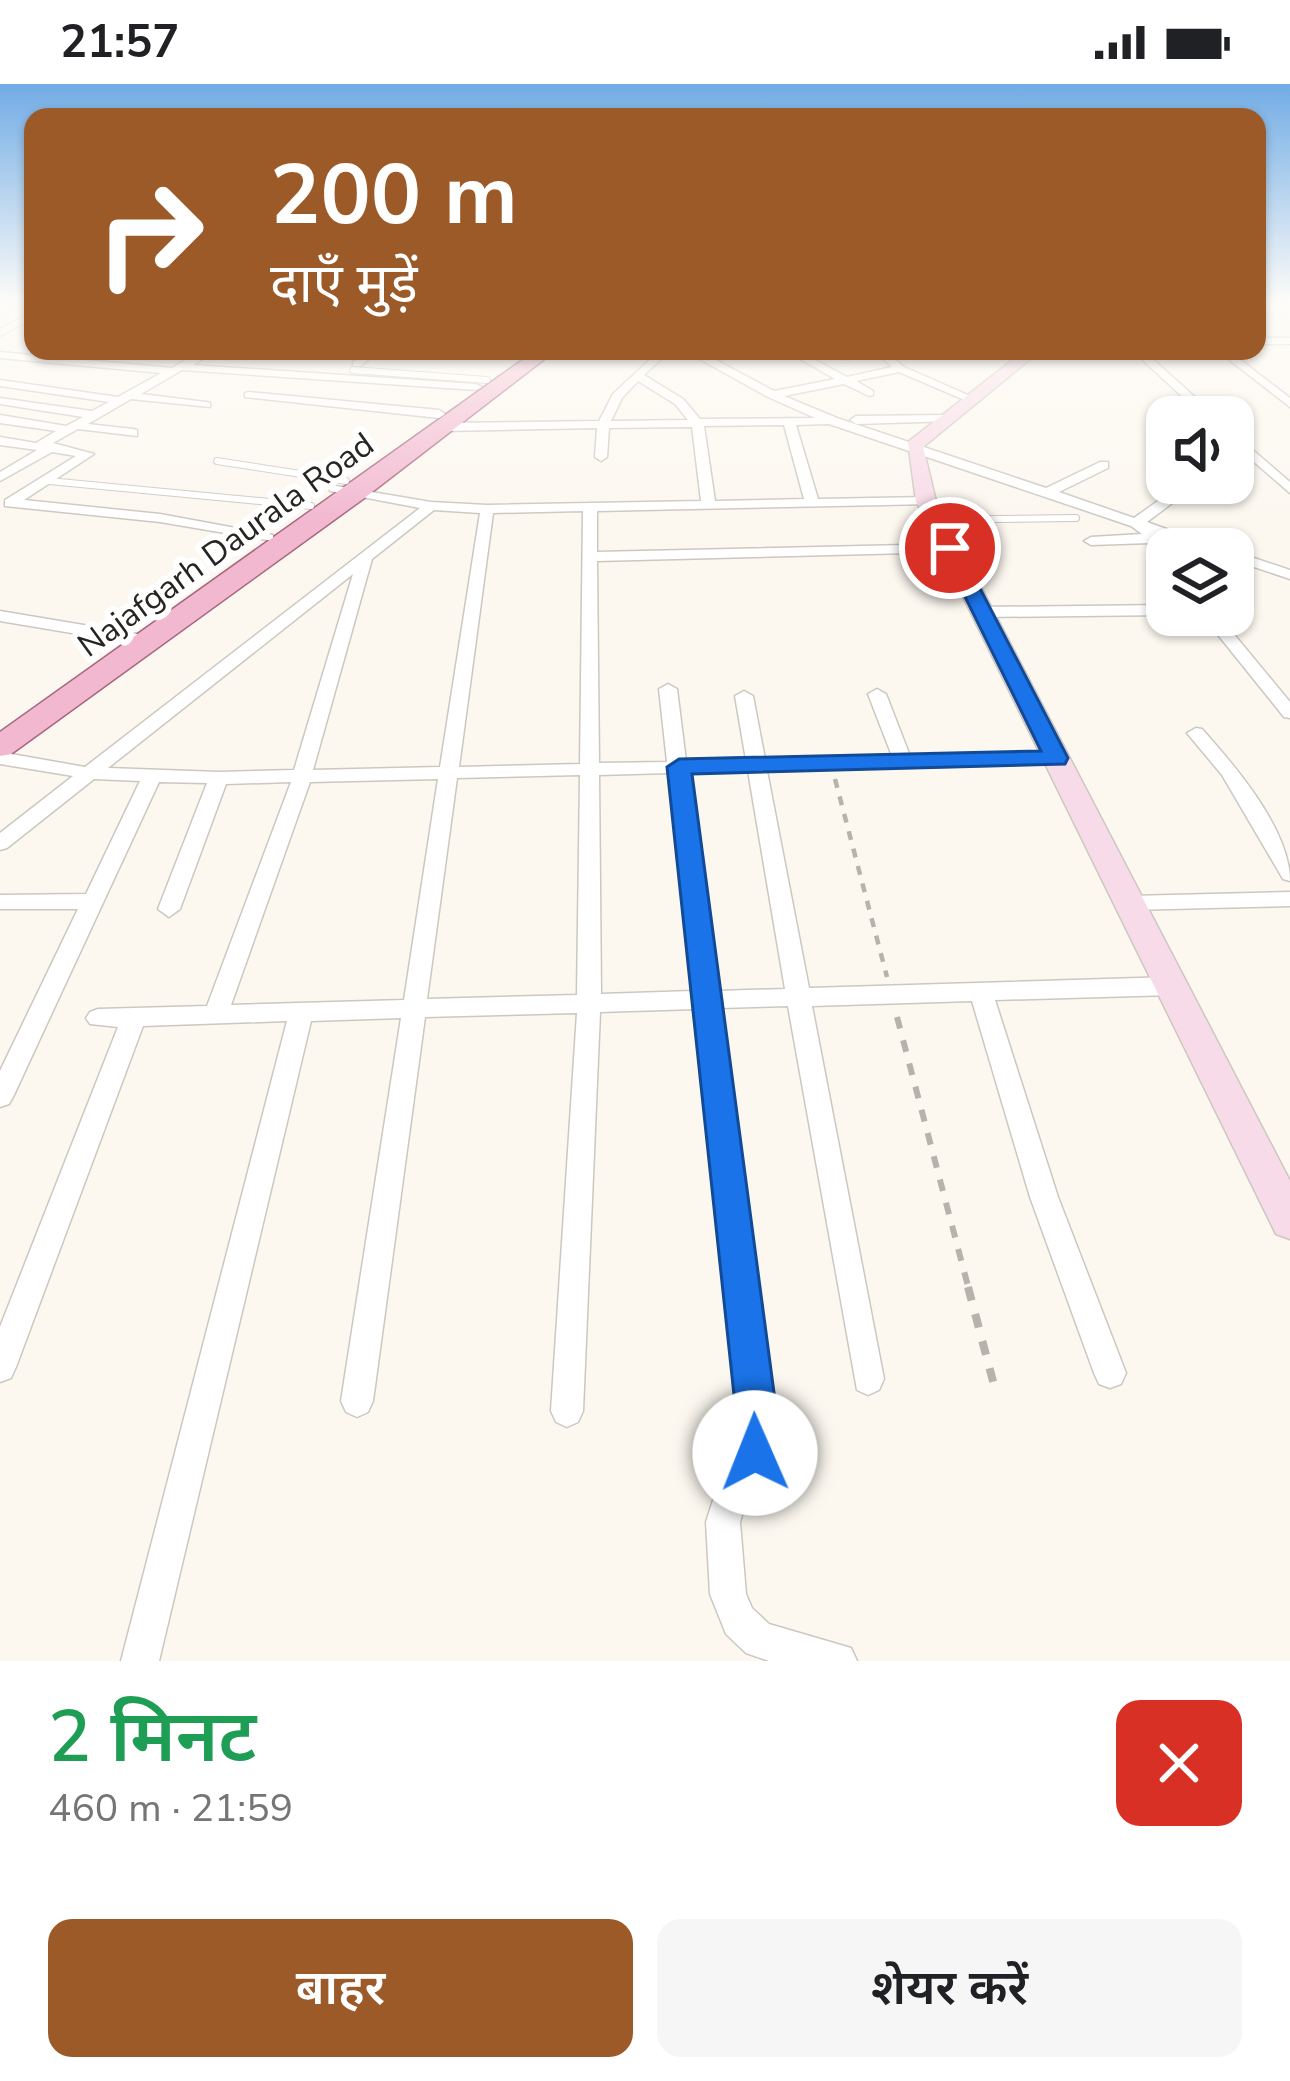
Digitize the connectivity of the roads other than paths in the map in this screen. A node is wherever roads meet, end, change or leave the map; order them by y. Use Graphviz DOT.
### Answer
graph roads {
  1 [pos="165,376"];
  2 [pos="312,376"];
  3 [pos="419,376"];
  4 [pos="497,376"];
  5 [pos="504,376"];
  6 [pos="638,376"];
  7 [pos="736,376"];
  8 [pos="836,376"];
  9 [pos="862,376"];
  10 [pos="916,376"];
  11 [pos="1001,376"];
  12 [pos="1165,376"];
  13 [pos="1254,376"];
  14 [pos="842,379"];
  15 [pos="0,383"];
  16 [pos="482,384"];
  17 [pos="869,393"];
  18 [pos="249,394"];
  19 [pos="772,395"];
  20 [pos="1188,396"];
  21 [pos="120,398"];
  22 [pos="971,399"];
  23 [pos="0,401"];
  24 [pos="1290,404"];
  25 [pos="206,405"];
  26 [pos="89,414"];
  27 [pos="0,419"];
  28 [pos="950,419"];
  29 [pos="441,420"];
  30 [pos="698,421"];
  31 [pos="833,421"];
  32 [pos="789,422"];
  33 [pos="601,424"];
  34 [pos="68,427"];
  35 [pos="133,433"];
  36 [pos="3,444"];
  37 [pos="914,446"];
  38 [pos="45,447"];
  39 [pos="1254,456"];
  40 [pos="601,457"];
  41 [pos="218,461"];
  42 [pos="1104,465"];
  43 [pos="0,477"];
  44 [pos="49,481"];
  45 [pos="346,488"];
  46 [pos="1290,489"];
  47 [pos="1049,492"];
  48 [pos="708,503"];
  49 [pos="812,503"];
  50 [pos="1163,504"];
  51 [pos="5,506"];
  52 [pos="311,506"];
  53 [pos="431,506"];
  54 [pos="590,507"];
  55 [pos="487,509"];
  56 [pos="931,511"];
  57 [pos="1076,518"];
  58 [pos="1136,523"];
  59 [pos="1151,528"];
  60 [pos="1146,530"];
  61 [pos="268,538"];
  62 [pos="1146,538"];
  63 [pos="1091,541"];
  64 [pos="950,548"];
  65 [pos="366,556"];
  66 [pos="590,557"];
  67 [pos="1254,562"];
  68 [pos="1290,575"];
  69 [pos="1146,610"];
  70 [pos="982,612"];
  71 [pos="0,616"];
  72 [pos="1227,636"];
  73 [pos="140,640"];
  74 [pos="668,688"];
  75 [pos="877,694"];
  76 [pos="744,696"];
  77 [pos="1290,713"];
  78 [pos="0,728"];
  79 [pos="1196,733"];
  80 [pos="0,747"];
  81 [pos="0,758"];
  82 [pos="1056,758"];
  83 [pos="903,761"];
  84 [pos="757,764"];
  85 [pos="679,767"];
  86 [pos="590,768"];
  87 [pos="448,772"];
  88 [pos="86,773"];
  89 [pos="152,776"];
  90 [pos="302,777"];
  91 [pos="219,778"];
  92 [pos="0,843"];
  93 [pos="1290,874"];
  94 [pos="1290,899"];
  95 [pos="94,901"];
  96 [pos="0,902"];
  97 [pos="1130,903"];
  98 [pos="169,910"];
  99 [pos="1172,986"];
  100 [pos="981,992"];
  101 [pos="799,998"];
  102 [pos="708,1000"];
  103 [pos="589,1004"];
  104 [pos="414,1009"];
  105 [pos="301,1012"];
  106 [pos="215,1015"];
  107 [pos="134,1017"];
  108 [pos="98,1018"];
  109 [pos="0,1097"];
  110 [pos="1290,1220"];
  111 [pos="0,1366"];
  112 [pos="1111,1373"];
  113 [pos="868,1379"];
  114 [pos="357,1401"];
  115 [pos="567,1411"];
  116 [pos="140,1661"];
  117 [pos="838,1661"];
  1 -- 21 [label="street"];
  2 -- 16 [label="street"];
  3 -- 16 [label="lane"];
  4 -- 16 [label="main road, Najafgarh Daurala Road"];
  5 -- 29 [label="main road, Najafgarh Daurala Road"];
  6 -- 30 [label="street"];
  6 -- 33 [label="street"];
  7 -- 19 [label="street"];
  8 -- 14 [label="street"];
  9 -- 14 [label="street"];
  10 -- 22 [label="street"];
  11 -- 22 [label="street"];
  12 -- 20 [label="street"];
  13 -- 24 [label="street"];
  14 -- 17 [label="street"];
  14 -- 19 [label="street"];
  15 -- 21 [label="street"];
  16 -- 29 [label="main road, Najafgarh Daurala Road"];
  18 -- 29 [label="street"];
  19 -- 31 [label="street"];
  21 -- 25 [label="street"];
  21 -- 26 [label="street"];
  22 -- 28 [label="street"];
  23 -- 26 [label="street"];
  26 -- 34 [label="street"];
  27 -- 34 [label="street"];
  28 -- 31 [label="street"];
  28 -- 37 [label="street"];
  29 -- 33 [label="street"];
  29 -- 45 [label="main road, Najafgarh Daurala Road"];
  30 -- 32 [label="street"];
  30 -- 33 [label="street"];
  30 -- 48 [label="street"];
  31 -- 32 [label="street"];
  31 -- 37 [label="street"];
  32 -- 49 [label="street"];
  33 -- 40 [label="street"];
  34 -- 35 [label="street"];
  34 -- 38 [label="street"];
  36 -- 38 [label="street"];
  37 -- 47 [label="street"];
  37 -- 56 [label="street"];
  38 -- 43 [label="street"];
  38 -- 44 [label="street"];
  39 -- 46 [label="street"];
  41 -- 45 [label="lane"];
  42 -- 47 [label="street"];
  44 -- 51 [label="street"];
  44 -- 52 [label="lane"];
  45 -- 52 [label="main road, Najafgarh Daurala Road"];
  45 -- 53 [label="street"];
  45 -- 73 [label="main road, Najafgarh Daurala Road"];
  47 -- 58 [label="street"];
  48 -- 49 [label="street"];
  48 -- 54 [label="street"];
  49 -- 56 [label="street"];
  50 -- 58 [label="street"];
  51 -- 61 [label="street"];
  52 -- 61 [label="main road, Najafgarh Daurala Road"];
  53 -- 55 [label="street"];
  53 -- 65 [label="street"];
  54 -- 55 [label="street"];
  54 -- 66 [label="street"];
  55 -- 87 [label="street"];
  56 -- 57 [label="lane"];
  56 -- 64 [label="street"];
  58 -- 59 [label="street"];
  58 -- 60 [label="street"];
  61 -- 73 [label="main road, Najafgarh Daurala Road"];
  62 -- 63 [label="street"];
  64 -- 66 [label="street"];
  64 -- 70 [label="street"];
  65 -- 88 [label="street"];
  65 -- 90 [label="street"];
  66 -- 86 [label="street"];
  67 -- 68 [label="street"];
  69 -- 70 [label="street"];
  70 -- 82 [label="street"];
  71 -- 73 [label="street"];
  72 -- 77 [label="street"];
  73 -- 78 [label="main road, Najafgarh Daurala Road"];
  73 -- 80 [label="main road, Najafgarh Daurala Road"];
  74 -- 85 [label="street"];
  75 -- 83 [label="street"];
  76 -- 84 [label="street"];
  79 -- 93 [label="street"];
  81 -- 88 [label="street"];
  82 -- 83 [label="street"];
  82 -- 97 [label="street"];
  83 -- 84 [label="street"];
  84 -- 85 [label="street"];
  84 -- 101 [label="street"];
  85 -- 86 [label="street"];
  85 -- 102 [label="street"];
  86 -- 87 [label="street"];
  86 -- 103 [label="street"];
  87 -- 90 [label="street"];
  87 -- 104 [label="street"];
  88 -- 89 [label="street"];
  88 -- 92 [label="street"];
  89 -- 91 [label="street"];
  89 -- 95 [label="street"];
  90 -- 91 [label="street"];
  90 -- 106 [label="street"];
  91 -- 98 [label="street"];
  94 -- 97 [label="street"];
  95 -- 96 [label="street"];
  95 -- 109 [label="street"];
  97 -- 99 [label="street"];
  99 -- 100 [label="street"];
  99 -- 110 [label="street"];
  100 -- 101 [label="street"];
  100 -- 112 [label="street"];
  101 -- 102 [label="street"];
  101 -- 113 [label="street"];
  102 -- 103 [label="street"];
  102 -- 117 [label="street"];
  103 -- 104 [label="street"];
  103 -- 115 [label="street"];
  104 -- 105 [label="street"];
  104 -- 114 [label="street"];
  105 -- 106 [label="street"];
  105 -- 116 [label="street"];
  106 -- 107 [label="street"];
  107 -- 108 [label="street"];
  107 -- 111 [label="street"];
}
